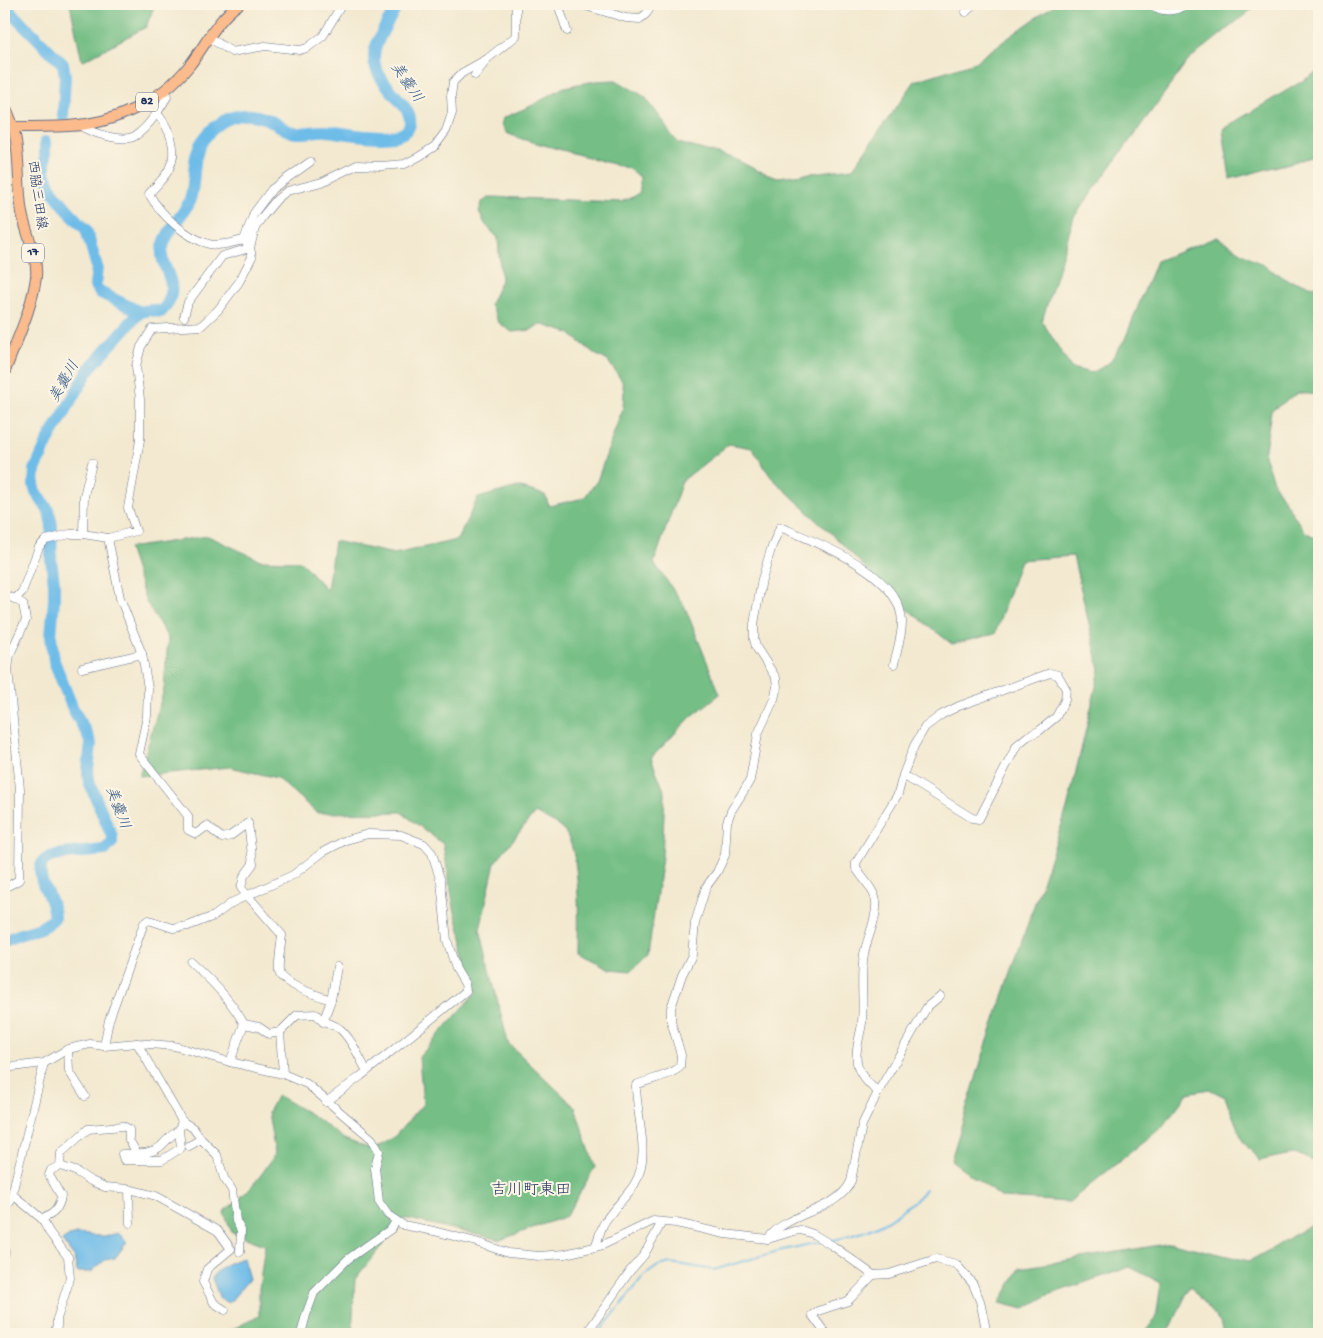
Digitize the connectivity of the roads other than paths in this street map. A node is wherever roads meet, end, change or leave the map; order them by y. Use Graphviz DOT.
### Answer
graph roads {
  1 [pos="239,4"];
  2 [pos="342,4"];
  3 [pos="515,4"];
  4 [pos="521,4"];
  5 [pos="558,4"];
  6 [pos="579,4"];
  7 [pos="653,4"];
  8 [pos="973,4"];
  9 [pos="1149,4"];
  10 [pos="1186,4"];
  11 [pos="966,12"];
  12 [pos="567,31"];
  13 [pos="208,37"];
  14 [pos="487,60"];
  15 [pos="475,75"];
  16 [pos="166,90"];
  17 [pos="4,105"];
  18 [pos="157,113"];
  19 [pos="80,125"];
  20 [pos="14,127"];
  21 [pos="310,162"];
  22 [pos="244,240"];
  23 [pos="250,248"];
  24 [pos="184,317"];
  25 [pos="4,374"];
  26 [pos="92,463"];
  27 [pos="83,534"];
  28 [pos="108,538"];
  29 [pos="4,595"];
  30 [pos="15,599"];
  31 [pos="142,654"];
  32 [pos="894,664"];
  33 [pos="82,668"];
  34 [pos="6,670"];
  35 [pos="903,775"];
  36 [pos="4,888"];
  37 [pos="246,896"];
  38 [pos="191,962"];
  39 [pos="337,967"];
  40 [pos="940,996"];
  41 [pos="331,1000"];
  42 [pos="323,1022"];
  43 [pos="244,1024"];
  44 [pos="280,1032"];
  45 [pos="137,1043"];
  46 [pos="104,1046"];
  47 [pos="68,1049"];
  48 [pos="230,1062"];
  49 [pos="44,1063"];
  50 [pos="4,1068"];
  51 [pos="367,1071"];
  52 [pos="283,1074"];
  53 [pos="878,1092"];
  54 [pos="85,1096"];
  55 [pos="326,1102"];
  56 [pos="182,1121"];
  57 [pos="179,1130"];
  58 [pos="201,1139"];
  59 [pos="189,1146"];
  60 [pos="137,1153"];
  61 [pos="60,1166"];
  62 [pos="129,1189"];
  63 [pos="4,1190"];
  64 [pos="13,1195"];
  65 [pos="4,1211"];
  66 [pos="42,1219"];
  67 [pos="396,1221"];
  68 [pos="662,1222"];
  69 [pos="130,1223"];
  70 [pos="768,1239"];
  71 [pos="595,1247"];
  72 [pos="4,1249"];
  73 [pos="240,1252"];
  74 [pos="4,1254"];
  75 [pos="873,1275"];
  76 [pos="225,1310"];
  77 [pos="52,1334"];
  78 [pos="301,1334"];
  79 [pos="586,1334"];
  80 [pos="826,1334"];
  81 [pos="987,1334"];
  1 -- 13 [label="main road, 82"];
  2 -- 13 [label="street"];
  3 -- 4 [label="street"];
  3 -- 14 [label="street"];
  5 -- 12 [label="street"];
  6 -- 7 [label="street"];
  8 -- 11 [label="street"];
  9 -- 10 [label="street"];
  13 -- 16 [label="main road, 82"];
  14 -- 15 [label="street"];
  14 -- 23 [label="street"];
  16 -- 18 [label="street"];
  16 -- 19 [label="main road, 82"];
  17 -- 20 [label="main road, 西脇三田線 / 17"];
  18 -- 19 [label="street"];
  18 -- 22 [label="street"];
  19 -- 20 [label="main road, 82"];
  20 -- 25 [label="main road, 西脇三田線 / 17"];
  21 -- 22 [label="street"];
  22 -- 23 [label="street"];
  23 -- 24 [label="street"];
  23 -- 28 [label="street"];
  26 -- 27 [label="street"];
  27 -- 28 [label="street"];
  27 -- 30 [label="street"];
  28 -- 31 [label="street"];
  29 -- 30 [label="street"];
  30 -- 34 [label="street"];
  31 -- 33 [label="street"];
  31 -- 37 [label="street"];
  32 -- 71 [label="street"];
  34 -- 36 [label="street"];
  35 -- 35 [label="street"];
  35 -- 53 [label="street"];
  37 -- 41 [label="street"];
  37 -- 46 [label="street"];
  37 -- 51 [label="street"];
  38 -- 43 [label="street"];
  39 -- 41 [label="street"];
  40 -- 53 [label="street"];
  41 -- 42 [label="street"];
  42 -- 44 [label="street"];
  42 -- 51 [label="street"];
  43 -- 44 [label="street"];
  43 -- 48 [label="street"];
  44 -- 52 [label="street"];
  45 -- 46 [label="street"];
  45 -- 48 [label="street"];
  45 -- 56 [label="street"];
  46 -- 47 [label="street"];
  47 -- 49 [label="street"];
  47 -- 54 [label="street"];
  48 -- 52 [label="street"];
  49 -- 50 [label="street"];
  49 -- 64 [label="street"];
  51 -- 55 [label="street"];
  52 -- 55 [label="street"];
  53 -- 70 [label="street"];
  55 -- 67 [label="street"];
  56 -- 57 [label="street"];
  56 -- 58 [label="street"];
  57 -- 60 [label="street"];
  57 -- 60 [label="street"];
  58 -- 59 [label="street"];
  58 -- 73 [label="street"];
  60 -- 61 [label="street"];
  61 -- 62 [label="street"];
  61 -- 66 [label="street"];
  62 -- 69 [label="street"];
  62 -- 76 [label="street"];
  63 -- 64 [label="street"];
  64 -- 65 [label="street"];
  64 -- 66 [label="street"];
  66 -- 77 [label="street"];
  67 -- 71 [label="street"];
  67 -- 78 [label="street"];
  68 -- 70 [label="street"];
  68 -- 71 [label="street"];
  68 -- 79 [label="street"];
  70 -- 75 [label="street"];
  72 -- 74 [label="street"];
  75 -- 80 [label="street"];
  75 -- 81 [label="street"];
}
